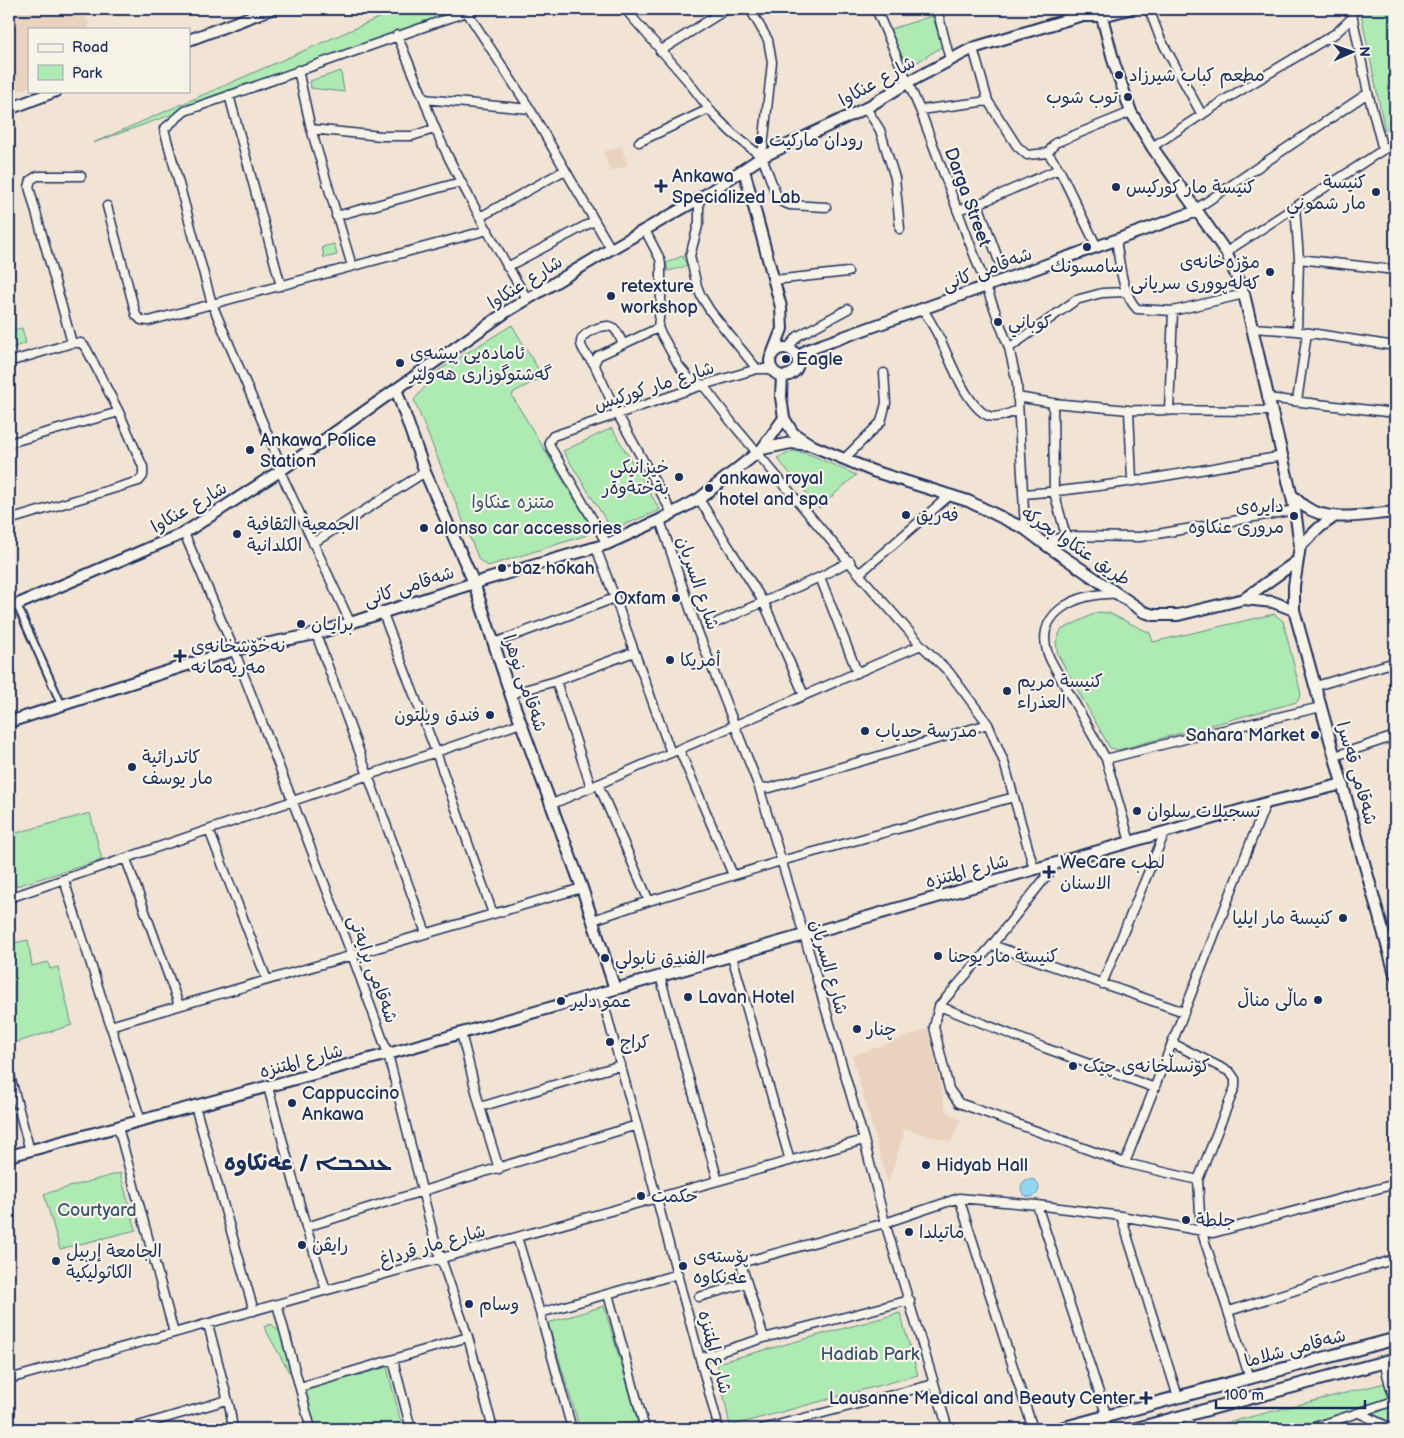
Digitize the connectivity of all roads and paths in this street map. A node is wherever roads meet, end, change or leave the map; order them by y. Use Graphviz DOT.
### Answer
graph roads {
  1 [pos="271,9"];
  2 [pos="475,9"];
  3 [pos="625,9"];
  4 [pos="727,9"];
  5 [pos="752,9"];
  6 [pos="876,9"];
  7 [pos="937,9"];
  8 [pos="1089,9"];
  9 [pos="1129,9"];
  10 [pos="1149,9"];
  11 [pos="1351,9"];
  12 [pos="466,10"];
  13 [pos="1101,12"];
  14 [pos="1076,17"];
  15 [pos="1352,18"];
  16 [pos="397,35"];
  17 [pos="190,40"];
  18 [pos="973,48"];
  19 [pos="660,51"];
  20 [pos="950,60"];
  21 [pos="298,70"];
  22 [pos="908,83"];
  23 [pos="54,92"];
  24 [pos="1368,93"];
  25 [pos="229,95"];
  26 [pos="424,99"];
  27 [pos="988,101"];
  28 [pos="866,108"];
  29 [pos="530,109"];
  30 [pos="9,110"];
  31 [pos="709,110"];
  32 [pos="920,110"];
  33 [pos="1131,112"];
  34 [pos="1202,115"];
  35 [pos="311,129"];
  36 [pos="434,129"];
  37 [pos="640,142"];
  38 [pos="1395,142"];
  39 [pos="1152,147"];
  40 [pos="1383,150"];
  41 [pos="1048,153"];
  42 [pos="762,157"];
  43 [pos="1059,169"];
  44 [pos="565,170"];
  45 [pos="744,170"];
  46 [pos="81,176"];
  47 [pos="461,182"];
  48 [pos="699,199"];
  49 [pos="978,204"];
  50 [pos="107,206"];
  51 [pos="826,207"];
  52 [pos="1295,207"];
  53 [pos="958,210"];
  54 [pos="1196,210"];
  55 [pos="336,216"];
  56 [pos="480,217"];
  57 [pos="594,221"];
  58 [pos="900,229"];
  59 [pos="488,230"];
  60 [pos="645,230"];
  61 [pos="1116,240"];
  62 [pos="1097,247"];
  63 [pos="611,249"];
  64 [pos="1226,252"];
  65 [pos="1299,259"];
  66 [pos="1000,264"];
  67 [pos="352,266"];
  68 [pos="507,267"];
  69 [pos="1395,270"];
  70 [pos="848,272"];
  71 [pos="774,280"];
  72 [pos="281,286"];
  73 [pos="986,287"];
  74 [pos="1126,292"];
  75 [pos="1244,294"];
  76 [pos="527,298"];
  77 [pos="212,304"];
  78 [pos="924,309"];
  79 [pos="848,310"];
  80 [pos="1173,311"];
  81 [pos="658,328"];
  82 [pos="1252,328"];
  83 [pos="1297,331"];
  84 [pos="1307,333"];
  85 [pos="72,343"];
  86 [pos="623,344"];
  87 [pos="1395,346"];
  88 [pos="788,348"];
  89 [pos="1009,348"];
  90 [pos="773,352"];
  91 [pos="9,362"];
  92 [pos="594,364"];
  93 [pos="797,367"];
  94 [pos="757,369"];
  95 [pos="771,369"];
  96 [pos="884,373"];
  97 [pos="782,376"];
  98 [pos="703,385"];
  99 [pos="396,389"];
  100 [pos="1017,397"];
  101 [pos="1268,398"];
  102 [pos="1297,401"];
  103 [pos="1053,403"];
  104 [pos="1018,410"];
  105 [pos="1130,410"];
  106 [pos="1169,411"];
  107 [pos="1271,411"];
  108 [pos="119,412"];
  109 [pos="617,413"];
  110 [pos="1395,413"];
  111 [pos="784,418"];
  112 [pos="9,443"];
  113 [pos="814,446"];
  114 [pos="760,451"];
  115 [pos="1283,456"];
  116 [pos="845,458"];
  117 [pos="280,471"];
  118 [pos="425,472"];
  119 [pos="1132,481"];
  120 [pos="1054,492"];
  121 [pos="1023,494"];
  122 [pos="950,495"];
  123 [pos="1293,496"];
  124 [pos="699,499"];
  125 [pos="1295,510"];
  126 [pos="1395,512"];
  127 [pos="672,513"];
  128 [pos="1334,517"];
  129 [pos="9,520"];
  130 [pos="660,520"];
  131 [pos="1025,529"];
  132 [pos="184,534"];
  133 [pos="1066,536"];
  134 [pos="313,543"];
  135 [pos="607,544"];
  136 [pos="1046,545"];
  137 [pos="1300,546"];
  138 [pos="596,548"];
  139 [pos="1297,561"];
  140 [pos="850,562"];
  141 [pos="859,574"];
  142 [pos="820,577"];
  143 [pos="474,583"];
  144 [pos="1118,594"];
  145 [pos="615,598"];
  146 [pos="1244,600"];
  147 [pos="764,603"];
  148 [pos="13,606"];
  149 [pos="1294,610"];
  150 [pos="382,611"];
  151 [pos="350,622"];
  152 [pos="718,622"];
  153 [pos="316,634"];
  154 [pos="494,643"];
  155 [pos="922,645"];
  156 [pos="234,650"];
  157 [pos="634,652"];
  158 [pos="1395,662"];
  159 [pos="857,672"];
  160 [pos="556,680"];
  161 [pos="1316,686"];
  162 [pos="510,694"];
  163 [pos="804,695"];
  164 [pos="62,706"];
  165 [pos="1321,708"];
  166 [pos="9,722"];
  167 [pos="521,723"];
  168 [pos="988,724"];
  169 [pos="736,725"];
  170 [pos="1395,736"];
  171 [pos="675,751"];
  172 [pos="436,752"];
  173 [pos="1335,756"];
  174 [pos="1106,759"];
  175 [pos="368,775"];
  176 [pos="1343,784"];
  177 [pos="595,786"];
  178 [pos="759,788"];
  179 [pos="1014,797"];
  180 [pos="292,802"];
  181 [pos="1266,803"];
  182 [pos="550,805"];
  183 [pos="209,830"];
  184 [pos="1165,832"];
  185 [pos="1130,842"];
  186 [pos="126,859"];
  187 [pos="782,861"];
  188 [pos="1057,863"];
  189 [pos="1034,870"];
  190 [pos="733,875"];
  191 [pos="64,880"];
  192 [pos="582,888"];
  193 [pos="9,898"];
  194 [pos="649,900"];
  195 [pos="493,914"];
  196 [pos="593,920"];
  197 [pos="426,933"];
  198 [pos="804,935"];
  199 [pos="992,945"];
  200 [pos="352,955"];
  201 [pos="732,956"];
  202 [pos="1395,970"];
  203 [pos="660,976"];
  204 [pos="267,980"];
  205 [pos="1102,984"];
  206 [pos="615,989"];
  207 [pos="601,993"];
  208 [pos="179,1005"];
  209 [pos="938,1006"];
  210 [pos="1184,1012"];
  211 [pos="110,1026"];
  212 [pos="461,1033"];
  213 [pos="1172,1043"];
  214 [pos="388,1054"];
  215 [pos="621,1065"];
  216 [pos="9,1072"];
  217 [pos="10,1083"];
  218 [pos="268,1087"];
  219 [pos="1155,1088"];
  220 [pos="195,1106"];
  221 [pos="480,1107"];
  222 [pos="141,1121"];
  223 [pos="637,1125"];
  224 [pos="118,1127"];
  225 [pos="864,1140"];
  226 [pos="30,1151"];
  227 [pos="9,1156"];
  228 [pos="790,1161"];
  229 [pos="1125,1163"];
  230 [pos="499,1169"];
  231 [pos="1198,1180"];
  232 [pos="718,1181"];
  233 [pos="1395,1184"];
  234 [pos="423,1192"];
  235 [pos="658,1198"];
  236 [pos="960,1198"];
  237 [pos="1037,1205"];
  238 [pos="1121,1216"];
  239 [pos="886,1223"];
  240 [pos="306,1227"];
  241 [pos="1201,1230"];
  242 [pos="517,1237"];
  243 [pos="442,1258"];
  244 [pos="1395,1260"];
  245 [pos="678,1274"];
  246 [pos="747,1283"];
  247 [pos="326,1290"];
  248 [pos="608,1294"];
  249 [pos="699,1297"];
  250 [pos="910,1300"];
  251 [pos="277,1304"];
  252 [pos="254,1310"];
  253 [pos="1228,1311"];
  254 [pos="540,1313"];
  255 [pos="208,1324"];
  256 [pos="174,1333"];
  257 [pos="468,1337"];
  258 [pos="764,1338"];
  259 [pos="1395,1339"];
  260 [pos="700,1358"];
  261 [pos="1395,1359"];
  262 [pos="393,1360"];
  263 [pos="1384,1362"];
  264 [pos="1250,1378"];
  265 [pos="9,1379"];
  266 [pos="934,1384"];
  267 [pos="300,1387"];
  268 [pos="1178,1397"];
  269 [pos="227,1400"];
  270 [pos="1395,1403"];
  271 [pos="1361,1414"];
  272 [pos="1187,1415"];
  273 [pos="1107,1416"];
  274 [pos="155,1425"];
  275 [pos="1324,1427"];
  276 [pos="128,1429"];
  277 [pos="232,1429"];
  278 [pos="311,1429"];
  279 [pos="411,1429"];
  280 [pos="493,1429"];
  281 [pos="572,1429"];
  282 [pos="645,1429"];
  283 [pos="719,1429"];
  284 [pos="762,1429"];
  285 [pos="948,1429"];
  286 [pos="1034,1429"];
  287 [pos="1059,1429"];
  288 [pos="1135,1429"];
  289 [pos="1190,1429"];
  290 [pos="1309,1429"];
  291 [pos="1394,1429"];
  1 -- 17 [label="street"];
  2 -- 12 [label="street"];
  3 -- 19 [label="street"];
  4 -- 19 [label="street"];
  5 -- 42 [label="street"];
  6 -- 22 [label="street, Darga Street"];
  7 -- 20 [label="street"];
  8 -- 14 [label="street, شارع عنكاوا"];
  9 -- 13 [label="street, شارع عنكاوا"];
  10 -- 34 [label="street"];
  11 -- 15 [label="street"];
  12 -- 16 [label="street"];
  12 -- 29 [label="street"];
  13 -- 14 [label="street, شارع عنكاوا"];
  13 -- 33 [label="street"];
  14 -- 18 [label="street, شارع عنكاوا"];
  15 -- 24 [label="street"];
  15 -- 34 [label="street"];
  16 -- 21 [label="street"];
  16 -- 26 [label="street"];
  18 -- 20 [label="street, شارع عنكاوا"];
  18 -- 27 [label="street"];
  19 -- 31 [label="street"];
  20 -- 22 [label="street, شارع عنكاوا"];
  21 -- 25 [label="street"];
  21 -- 35 [label="street"];
  22 -- 28 [label="street, شارع عنكاوا"];
  22 -- 32 [label="street, Darga Street"];
  23 -- 30 [label="street"];
  24 -- 40 [label="street"];
  24 -- 54 [label="street"];
  25 -- 72 [label="street"];
  25 -- 77 [label="street"];
  26 -- 29 [label="street"];
  26 -- 36 [label="street"];
  27 -- 32 [label="street"];
  27 -- 41 [label="street"];
  28 -- 42 [label="street, شارع عنكاوا"];
  28 -- 58 [label="street"];
  29 -- 44 [label="street"];
  31 -- 37 [label="street"];
  31 -- 42 [label="street"];
  32 -- 53 [label="street, Darga Street"];
  33 -- 39 [label="street"];
  33 -- 41 [label="street"];
  34 -- 39 [label="street"];
  35 -- 36 [label="street"];
  35 -- 55 [label="street"];
  36 -- 47 [label="street"];
  38 -- 40 [label="street"];
  39 -- 54 [label="street"];
  40 -- 52 [label="street"];
  41 -- 43 [label="street"];
  42 -- 45 [label="street, شارع عنكاوا"];
  42 -- 51 [label="street"];
  43 -- 49 [label="street"];
  43 -- 62 [label="street"];
  44 -- 56 [label="street"];
  44 -- 57 [label="street"];
  45 -- 48 [label="street, شارع عنكاوا"];
  45 -- 71 [label="street"];
  46 -- 85 [label="street"];
  47 -- 55 [label="street"];
  47 -- 56 [label="street"];
  48 -- 60 [label="street, شارع عنكاوا"];
  48 -- 94 [label="street"];
  49 -- 53 [label="street"];
  49 -- 66 [label="street"];
  50 -- 77 [label="street"];
  52 -- 64 [label="street"];
  52 -- 65 [label="street"];
  53 -- 73 [label="street, Darga Street"];
  54 -- 61 [label="street, شەقامی کانی"];
  54 -- 64 [label="street"];
  55 -- 67 [label="street"];
  56 -- 59 [label="street"];
  57 -- 63 [label="street"];
  57 -- 68 [label="street"];
  59 -- 67 [label="street"];
  59 -- 68 [label="street"];
  60 -- 63 [label="street, شارع عنكاوا"];
  60 -- 81 [label="street"];
  61 -- 62 [label="street, شەقامی کانی"];
  61 -- 74 [label="street"];
  62 -- 73 [label="street, شەقامی کانی"];
  63 -- 76 [label="street, شارع عنكاوا"];
  64 -- 75 [label="street"];
  65 -- 69 [label="street"];
  65 -- 83 [label="street"];
  67 -- 72 [label="street"];
  68 -- 76 [label="street"];
  70 -- 71 [label="street"];
  71 -- 90 [label="street"];
  72 -- 77 [label="street"];
  73 -- 78 [label="street, شەقامی کانی"];
  73 -- 89 [label="street, Darga Street"];
  74 -- 80 [label="street"];
  74 -- 89 [label="street"];
  75 -- 80 [label="street"];
  75 -- 82 [label="street"];
  76 -- 99 [label="street, شارع عنكاوا"];
  77 -- 117 [label="street"];
  78 -- 93 [label="street, شەقامی کانی"];
  78 -- 104 [label="street"];
  79 -- 88 [label="street"];
  80 -- 106 [label="street"];
  81 -- 86 [label="street"];
  81 -- 98 [label="street"];
  82 -- 83 [label="street"];
  82 -- 101 [label="street"];
  83 -- 84 [label="street"];
  84 -- 87 [label="street"];
  84 -- 102 [label="street"];
  85 -- 91 [label="street"];
  85 -- 108 [label="street"];
  86 -- 92 [label="street"];
  86 -- 92 [label="street"];
  88 -- 90 [label="street"];
  88 -- 93 [label="street"];
  89 -- 100 [label="street, Darga Street"];
  90 -- 95 [label="street"];
  92 -- 109 [label="street"];
  93 -- 97 [label="street"];
  94 -- 95 [label="street, شارع مار كوركيس"];
  94 -- 98 [label="street, شارع مار كوركيس"];
  95 -- 97 [label="street"];
  96 -- 116 [label="street"];
  97 -- 111 [label="street"];
  98 -- 109 [label="street, شارع مار كوركيس"];
  98 -- 114 [label="street"];
  99 -- 117 [label="street, شارع عنكاوا"];
  99 -- 118 [label="street, شەقامی نوهرا"];
  100 -- 103 [label="street"];
  100 -- 104 [label="street, Darga Street"];
  101 -- 102 [label="street"];
  101 -- 107 [label="street"];
  102 -- 110 [label="street"];
  103 -- 105 [label="street"];
  103 -- 120 [label="street"];
  104 -- 121 [label="street, Darga Street"];
  105 -- 106 [label="street"];
  105 -- 119 [label="street"];
  106 -- 107 [label="street"];
  107 -- 115 [label="street"];
  108 -- 112 [label="street"];
  108 -- 129 [label="street"];
  109 -- 127 [label="street"];
  109 -- 135 [label="street, شارع مار كوركيس"];
  111 -- 113 [label="street, طريق عنكاوا بحركه"];
  111 -- 114 [label="street, شەقامی کانی"];
  113 -- 114 [label="street"];
  113 -- 116 [label="street, طريق عنكاوا بحركه"];
  114 -- 124 [label="street, شەقامی کانی"];
  114 -- 140 [label="street"];
  115 -- 119 [label="street"];
  115 -- 123 [label="street"];
  116 -- 122 [label="street, طريق عنكاوا بحركه"];
  117 -- 132 [label="street, شارع عنكاوا"];
  117 -- 134 [label="street"];
  118 -- 134 [label="street"];
  118 -- 143 [label="street, شەقامی نوهرا"];
  119 -- 120 [label="street"];
  120 -- 121 [label="street"];
  120 -- 133 [label="street"];
  121 -- 131 [label="street, Darga Street"];
  122 -- 131 [label="street, طريق عنكاوا بحركه"];
  122 -- 141 [label="street"];
  123 -- 125 [label="street"];
  123 -- 128 [label="street"];
  124 -- 127 [label="street, شەقامی کانی"];
  124 -- 147 [label="street"];
  125 -- 133 [label="street"];
  125 -- 137 [label="street"];
  126 -- 128 [label="street"];
  127 -- 130 [label="street, شەقامی کانی"];
  128 -- 137 [label="street"];
  130 -- 135 [label="street, شەقامی کانی"];
  130 -- 169 [label="street, شارع السريان"];
  131 -- 136 [label="street, طريق عنكاوا بحركه"];
  132 -- 148 [label="street, شارع عنكاوا"];
  132 -- 156 [label="street, شەقامی برایەتی"];
  133 -- 136 [label="street"];
  134 -- 151 [label="street"];
  135 -- 138 [label="street, شەقامی کانی"];
  136 -- 144 [label="street, طريق عنكاوا بحركه"];
  137 -- 139 [label="street, شەقامی قەسرا"];
  138 -- 143 [label="street, شەقامی کانی"];
  138 -- 145 [label="street"];
  139 -- 146 [label="street, طريق عنكاوا بحركه"];
  139 -- 149 [label="street, شەقامی قەسرا"];
  140 -- 141 [label="street"];
  140 -- 142 [label="street"];
  141 -- 155 [label="street"];
  142 -- 147 [label="street"];
  142 -- 159 [label="street"];
  143 -- 150 [label="street, شەقامی کانی"];
  143 -- 154 [label="street, شەقامی نوهرا"];
  144 -- 146 [label="street, طريق عنكاوا بحركه"];
  144 -- 174 [label="street"];
  145 -- 154 [label="street"];
  145 -- 157 [label="street"];
  146 -- 149 [label="street"];
  147 -- 152 [label="street"];
  147 -- 163 [label="street"];
  148 -- 164 [label="street"];
  149 -- 161 [label="street, شەقامی قەسرا"];
  150 -- 151 [label="street, شەقامی کانی"];
  150 -- 172 [label="street"];
  151 -- 153 [label="street, شەقامی کانی"];
  153 -- 156 [label="street, شەقامی کانی"];
  153 -- 175 [label="street"];
  154 -- 162 [label="street, شەقامی نوهرا"];
  155 -- 159 [label="street"];
  155 -- 168 [label="street"];
  156 -- 164 [label="street, شەقامی کانی"];
  156 -- 180 [label="street, شەقامی برایەتی"];
  157 -- 160 [label="street"];
  157 -- 171 [label="street"];
  158 -- 161 [label="street"];
  159 -- 163 [label="street"];
  160 -- 162 [label="street"];
  160 -- 177 [label="street"];
  161 -- 165 [label="street, شەقامی قەسرا"];
  162 -- 167 [label="street, شەقامی نوهرا"];
  163 -- 169 [label="street"];
  164 -- 166 [label="street, شەقامی کانی"];
  165 -- 173 [label="street, شەقامی قەسرا"];
  165 -- 174 [label="street"];
  167 -- 172 [label="street"];
  167 -- 182 [label="street, شەقامی نوهرا"];
  168 -- 178 [label="street"];
  168 -- 179 [label="street"];
  169 -- 171 [label="street"];
  169 -- 178 [label="street, شارع السريان"];
  170 -- 173 [label="street"];
  171 -- 177 [label="street"];
  171 -- 190 [label="street"];
  172 -- 175 [label="street"];
  172 -- 195 [label="street"];
  173 -- 176 [label="street, شەقامی قەسرا"];
  174 -- 185 [label="street"];
  175 -- 180 [label="street"];
  175 -- 197 [label="street"];
  176 -- 181 [label="street, شارع المتنزه"];
  176 -- 202 [label="street, شەقامی قەسرا"];
  177 -- 182 [label="street"];
  177 -- 194 [label="street"];
  178 -- 187 [label="street, شارع السريان"];
  179 -- 187 [label="street"];
  179 -- 189 [label="street"];
  180 -- 183 [label="street"];
  180 -- 200 [label="street, شەقامی برایەتی"];
  181 -- 184 [label="street, شارع المتنزه"];
  181 -- 210 [label="street"];
  182 -- 192 [label="street, شەقامی نوهرا"];
  183 -- 186 [label="street"];
  183 -- 204 [label="street"];
  184 -- 185 [label="street, شارع المتنزه"];
  184 -- 205 [label="street"];
  185 -- 188 [label="street, شارع المتنزه"];
  186 -- 191 [label="street"];
  186 -- 208 [label="street"];
  187 -- 190 [label="street"];
  187 -- 198 [label="street, شارع السريان"];
  188 -- 189 [label="street, شارع المتنزه"];
  188 -- 199 [label="street"];
  189 -- 198 [label="street, شارع المتنزه"];
  190 -- 194 [label="street"];
  191 -- 193 [label="street"];
  191 -- 211 [label="street"];
  192 -- 195 [label="street"];
  192 -- 196 [label="street, شەقامی نوهرا"];
  194 -- 196 [label="street"];
  195 -- 197 [label="street"];
  196 -- 206 [label="street, شەقامی نوهرا"];
  197 -- 200 [label="street"];
  198 -- 201 [label="street, شارع المتنزه"];
  198 -- 225 [label="street, شارع السريان"];
  199 -- 205 [label="street"];
  199 -- 209 [label="street"];
  200 -- 204 [label="street"];
  200 -- 214 [label="street, شەقامی برایەتی"];
  201 -- 203 [label="street, شارع المتنزه"];
  201 -- 228 [label="street"];
  203 -- 206 [label="street, شارع المتنزه"];
  203 -- 232 [label="street"];
  204 -- 208 [label="street"];
  205 -- 210 [label="street"];
  206 -- 207 [label="street, شارع المتنزه"];
  207 -- 212 [label="street, شارع المتنزه"];
  207 -- 215 [label="street, شارع المتنزه"];
  208 -- 211 [label="street"];
  209 -- 219 [label="street"];
  209 -- 229 [label="street"];
  210 -- 213 [label="street"];
  211 -- 222 [label="street"];
  212 -- 214 [label="street, شارع المتنزه"];
  212 -- 221 [label="street"];
  213 -- 219 [label="street"];
  213 -- 231 [label="street"];
  214 -- 218 [label="street, شارع المتنزه"];
  214 -- 234 [label="street, شەقامی برایەتی"];
  215 -- 221 [label="street"];
  215 -- 223 [label="street, شارع المتنزه"];
  216 -- 217 [label="street"];
  217 -- 226 [label="street"];
  218 -- 220 [label="street, شارع المتنزه"];
  218 -- 240 [label="street"];
  219 -- 229 [label="street"];
  220 -- 222 [label="street, شارع المتنزه"];
  220 -- 252 [label="street"];
  221 -- 230 [label="street"];
  222 -- 224 [label="street, شارع المتنزه"];
  223 -- 230 [label="street"];
  223 -- 235 [label="street, شارع المتنزه"];
  224 -- 226 [label="street, شارع المتنزه"];
  224 -- 256 [label="street"];
  225 -- 228 [label="street, شارع مار قرداغ"];
  225 -- 239 [label="street, شارع السريان"];
  226 -- 227 [label="street, شارع المتنزه"];
  228 -- 232 [label="street, شارع مار قرداغ"];
  229 -- 231 [label="street"];
  230 -- 234 [label="street"];
  231 -- 241 [label="street"];
  232 -- 235 [label="street, شارع مار قرداغ"];
  233 -- 241 [label="street"];
  234 -- 240 [label="street"];
  234 -- 243 [label="street, شەقامی برایەتی"];
  235 -- 242 [label="street, شارع مار قرداغ"];
  235 -- 245 [label="street, شارع المتنزه"];
  236 -- 237 [label="street"];
  236 -- 239 [label="street"];
  236 -- 286 [label="street"];
  237 -- 238 [label="street"];
  237 -- 273 [label="street"];
  238 -- 241 [label="street"];
  238 -- 268 [label="street"];
  239 -- 246 [label="street"];
  239 -- 250 [label="street, شارع السريان"];
  240 -- 247 [label="street"];
  241 -- 253 [label="street"];
  242 -- 243 [label="street, شارع مار قرداغ"];
  242 -- 254 [label="street"];
  243 -- 247 [label="street, شارع مار قرداغ"];
  243 -- 257 [label="street, شەقامی برایەتی"];
  244 -- 253 [label="street"];
  245 -- 248 [label="street"];
  245 -- 260 [label="street, شارع المتنزه"];
  246 -- 249 [label="street"];
  246 -- 258 [label="street"];
  247 -- 251 [label="street, شارع مار قرداغ"];
  248 -- 254 [label="street"];
  248 -- 282 [label="street"];
  250 -- 258 [label="street"];
  250 -- 266 [label="street, شارع السريان"];
  251 -- 252 [label="street, شارع مار قرداغ"];
  251 -- 267 [label="street"];
  252 -- 255 [label="street, شارع مار قرداغ"];
  253 -- 264 [label="street"];
  254 -- 281 [label="street"];
  255 -- 256 [label="street, شارع مار قرداغ"];
  255 -- 269 [label="street"];
  256 -- 265 [label="street, شارع مار قرداغ"];
  257 -- 262 [label="street"];
  257 -- 280 [label="street, شەقامی برایەتی"];
  258 -- 260 [label="street"];
  259 -- 264 [label="main road, شەقامی شلاما"];
  260 -- 283 [label="street, شارع المتنزه"];
  261 -- 263 [label="main road, شەقامی شلاما"];
  262 -- 267 [label="street"];
  262 -- 279 [label="street"];
  263 -- 270 [label="street"];
  263 -- 272 [label="main road, شەقامی شلاما"];
  264 -- 268 [label="main road, شەقامی شلاما"];
  266 -- 284 [label="street"];
  266 -- 285 [label="street, شارع السريان"];
  267 -- 278 [label="street"];
  268 -- 273 [label="main road, شەقامی شلاما"];
  269 -- 274 [label="street"];
  269 -- 277 [label="street"];
  270 -- 271 [label="street"];
  271 -- 275 [label="street"];
  271 -- 291 [label="street"];
  272 -- 288 [label="main road, شەقامی شلاما"];
  272 -- 289 [label="street"];
  273 -- 287 [label="main road, شەقامی شلاما"];
  274 -- 276 [label="street"];
  275 -- 290 [label="street"];
}
